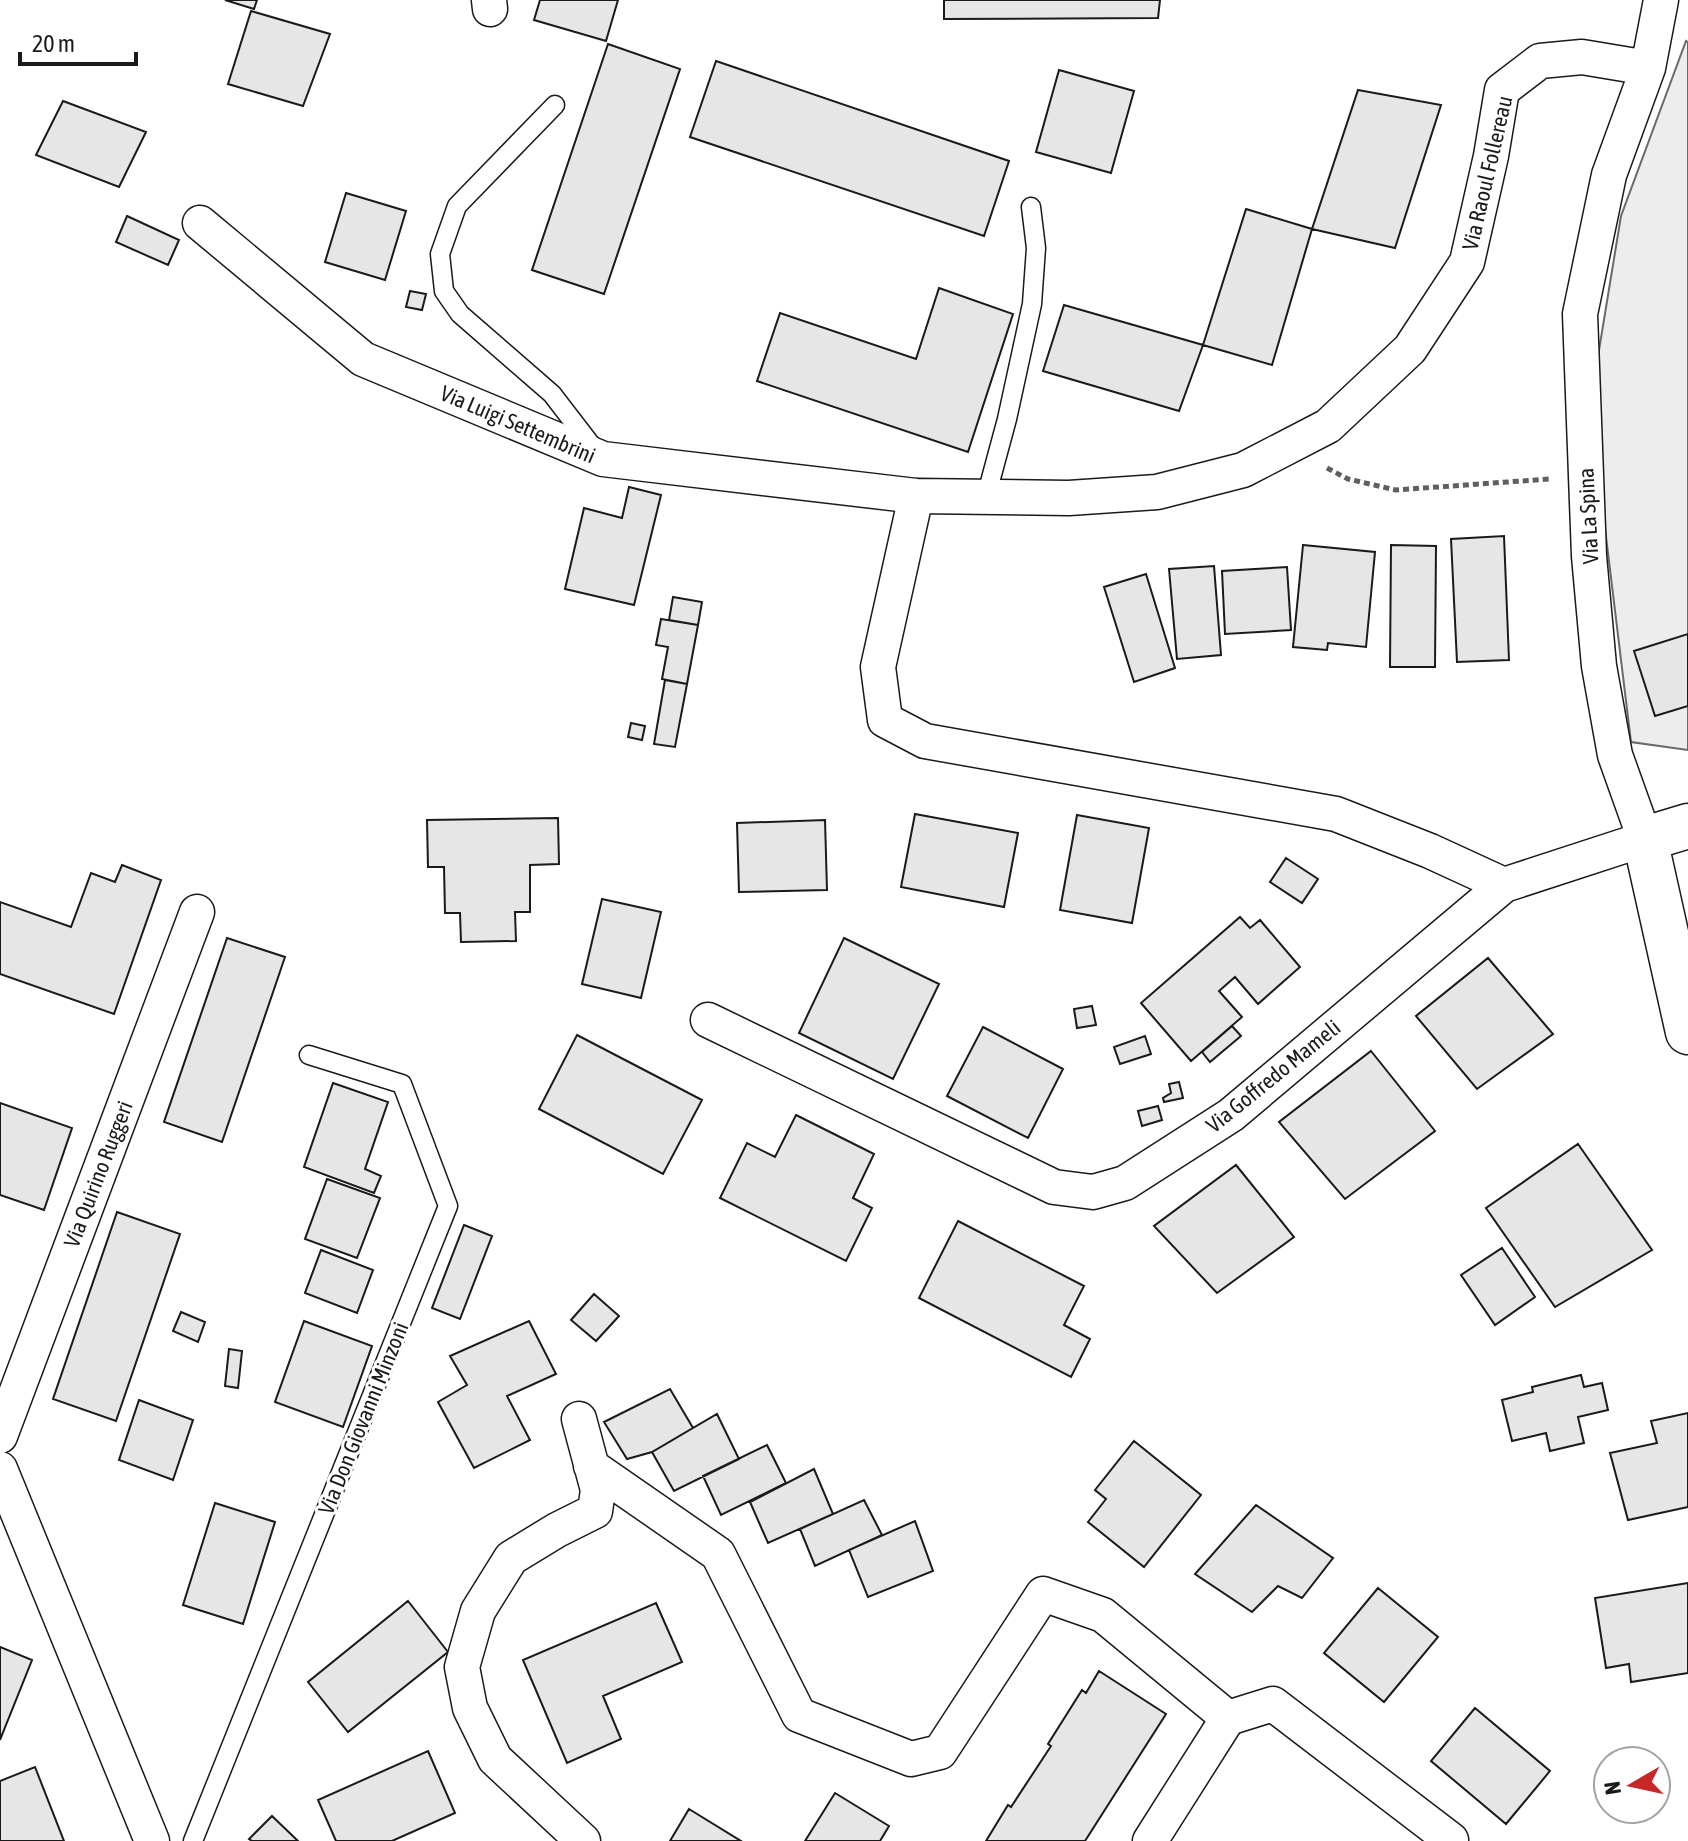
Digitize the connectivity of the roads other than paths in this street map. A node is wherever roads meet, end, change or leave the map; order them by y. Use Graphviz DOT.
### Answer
graph roads {
  1 [pos="1661,0"];
  2 [pos="1648,68"];
  3 [pos="555,105"];
  4 [pos="1031,207"];
  5 [pos="200,223"];
  6 [pos="603,459"];
  7 [pos="916,496"];
  8 [pos="986,497"];
  9 [pos="1688,826"];
  10 [pos="1645,839"];
  11 [pos="1504,885"];
  12 [pos="197,912"];
  13 [pos="708,1020"];
  14 [pos="1688,1032"];
  15 [pos="309,1055"];
  16 [pos="579,1419"];
  17 [pos="0,1436"];
  18 [pos="591,1466"];
  19 [pos="0,1469"];
  20 [pos="1228,1718"];
  21 [pos="1451,1840"];
  22 [pos="152,1841"];
  23 [pos="193,1841"];
  24 [pos="583,1841"];
  25 [pos="1150,1841"];
  1 -- 2 [label="street, Via La Spina"];
  2 -- 8 [label="street, Via Raoul Follereau"];
  2 -- 10 [label="street, Via La Spina"];
  3 -- 6 [label="lane"];
  4 -- 8 [label="lane"];
  5 -- 6 [label="street, Via Luigi Settembrini"];
  6 -- 7 [label="street, Via Luigi Settembrini"];
  7 -- 8 [label="street, Via Luigi Settembrini"];
  7 -- 11 [label="street"];
  9 -- 10 [label="street"];
  10 -- 11 [label="street, Via Goffredo Mameli"];
  10 -- 14 [label="street, Via La Spina"];
  11 -- 13 [label="street, Via Goffredo Mameli"];
  12 -- 17 [label="street, Via Quirino Ruggeri"];
  15 -- 23 [label="lane, Via Don Giovanni Minzoni"];
  16 -- 18 [label="street"];
  18 -- 20 [label="street"];
  18 -- 24 [label="street"];
  19 -- 22 [label="street"];
  20 -- 21 [label="street"];
  20 -- 25 [label="street"];
}
